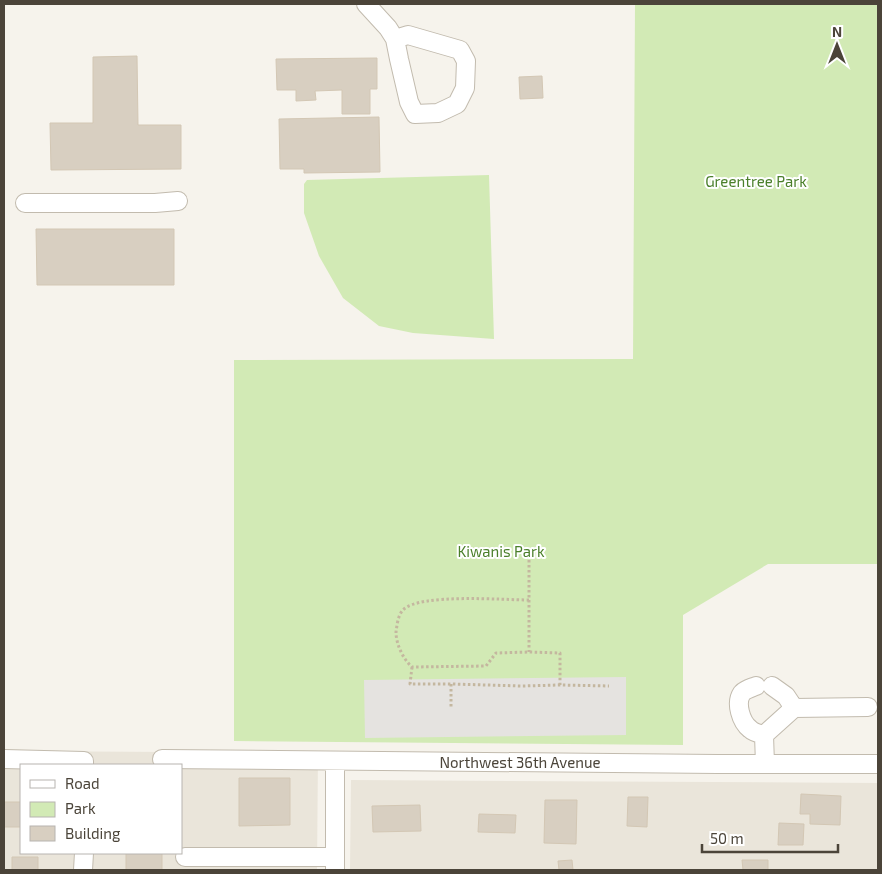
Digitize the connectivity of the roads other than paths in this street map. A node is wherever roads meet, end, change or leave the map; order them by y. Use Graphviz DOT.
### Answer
graph roads {
  1 [pos="366,4"];
  2 [pos="396,39"];
  3 [pos="178,201"];
  4 [pos="25,203"];
  5 [pos="868,707"];
  6 [pos="794,708"];
  7 [pos="764,735"];
  8 [pos="4,759"];
  9 [pos="162,759"];
  10 [pos="335,760"];
  11 [pos="84,763"];
  12 [pos="764,764"];
  13 [pos="878,764"];
  14 [pos="84,854"];
  15 [pos="185,857"];
  16 [pos="335,864"];
  17 [pos="84,870"];
  1 -- 2 [label="street"];
  2 -- 2 [label="street"];
  3 -- 4 [label="street"];
  5 -- 6 [label="street"];
  6 -- 7 [label="street"];
  6 -- 7 [label="street"];
  7 -- 12 [label="street"];
  8 -- 11 [label="street"];
  9 -- 10 [label="street, Northwest 36th Avenue"];
  10 -- 12 [label="street, Northwest 36th Avenue"];
  10 -- 16 [label="street"];
  12 -- 13 [label="street, Northwest 36th Avenue"];
  14 -- 17 [label="street"];
  15 -- 16 [label="street"];
}
